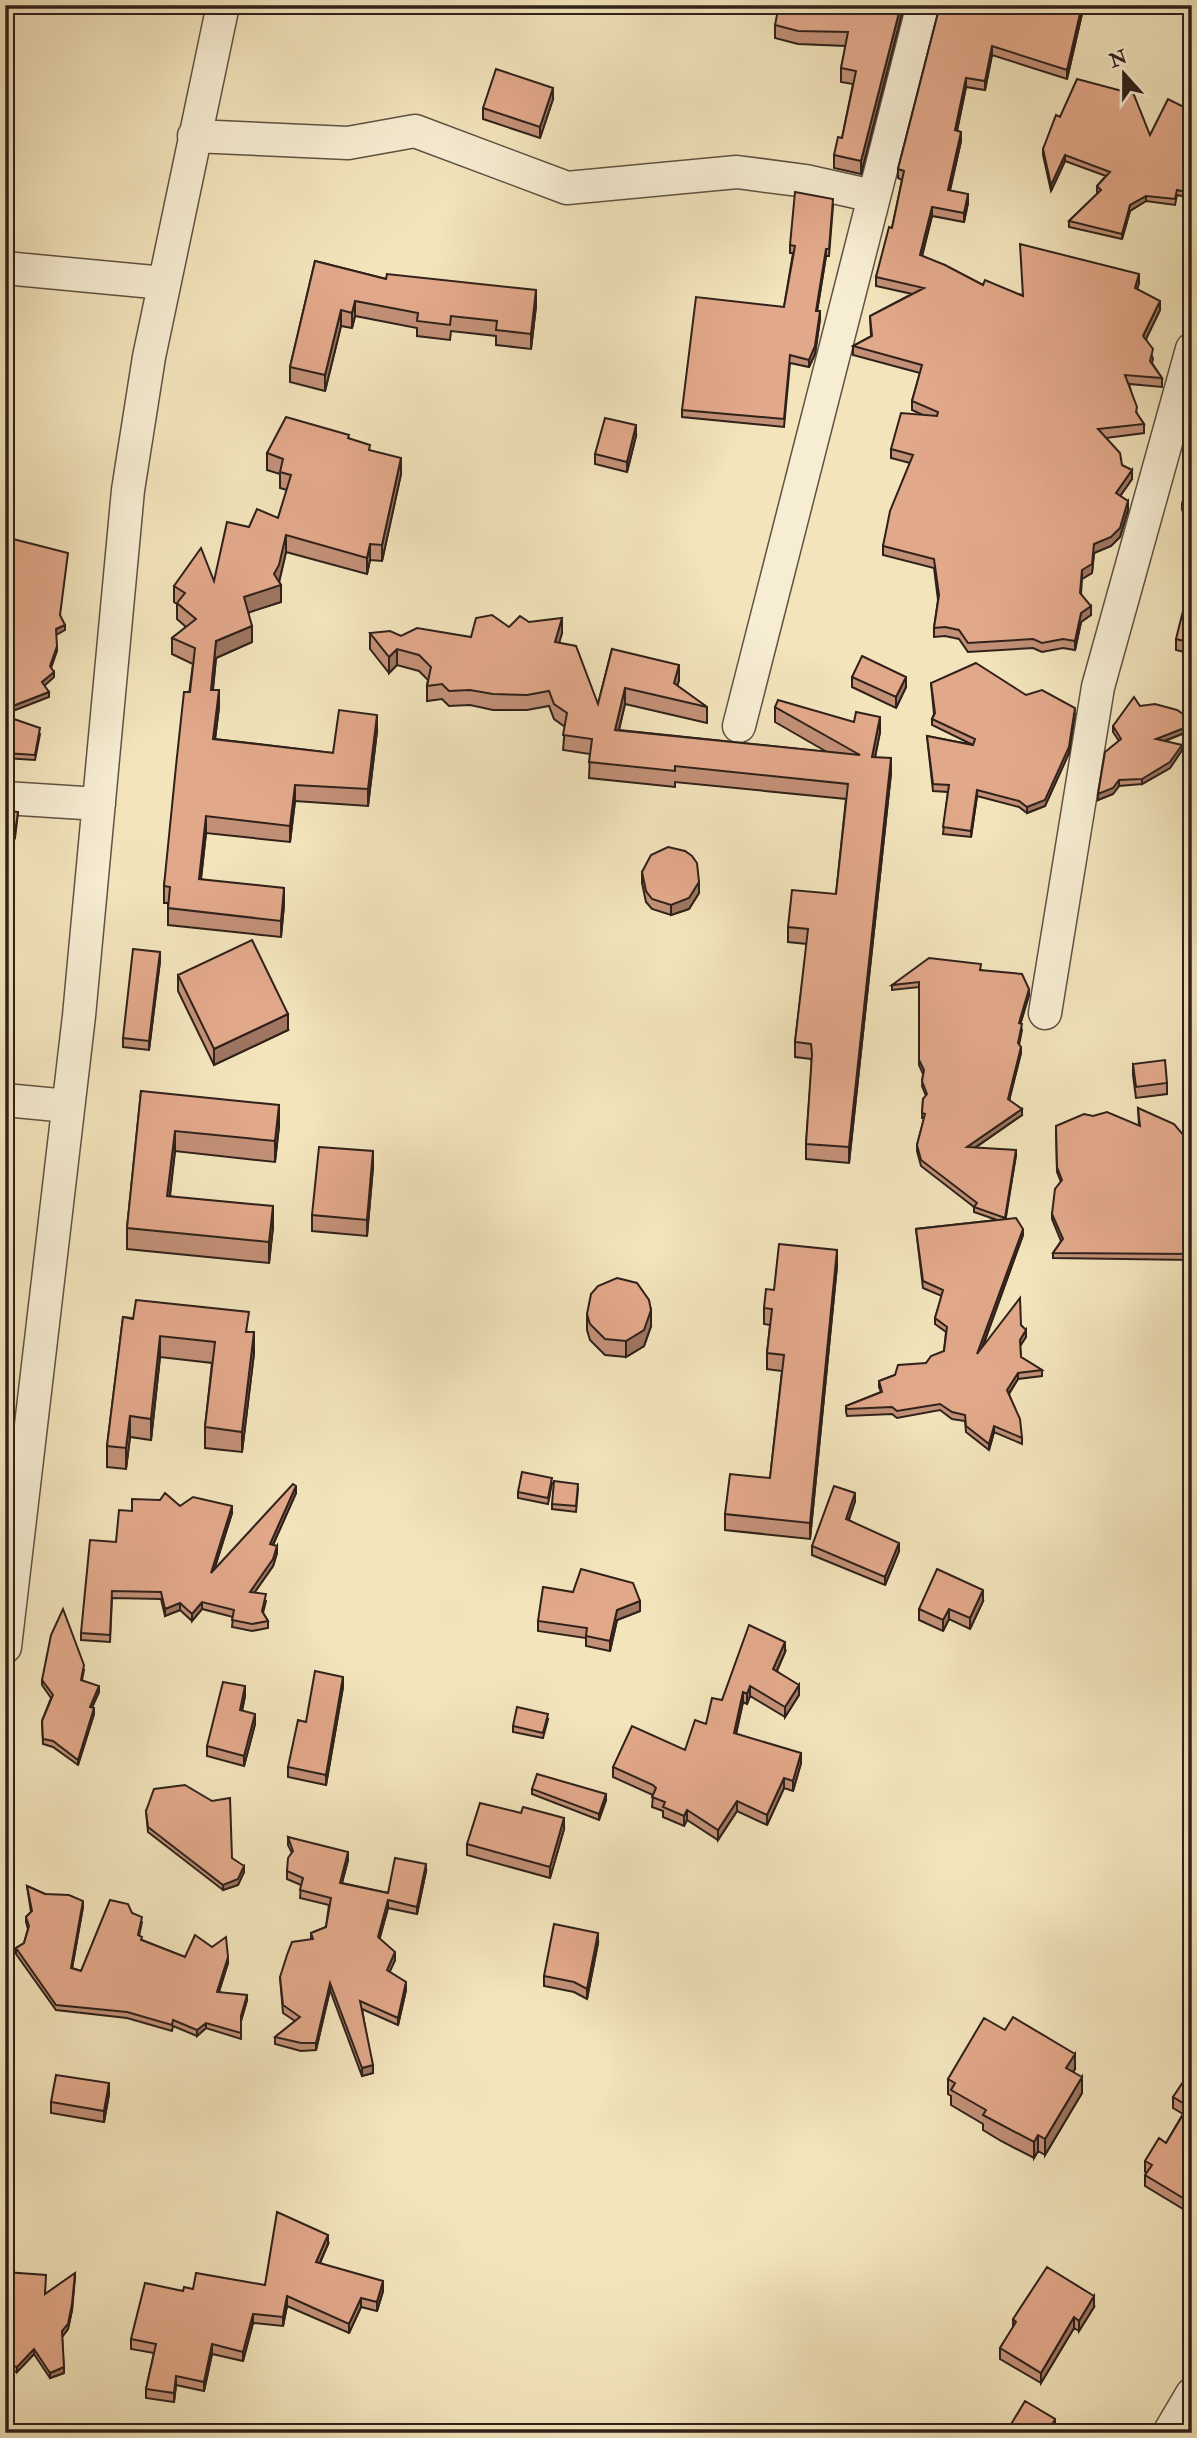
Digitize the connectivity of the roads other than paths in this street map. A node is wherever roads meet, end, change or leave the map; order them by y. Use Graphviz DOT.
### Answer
graph roads {
  1 [pos="223,5"];
  2 [pos="923,5"];
  3 [pos="194,136"];
  4 [pos="873,196"];
  5 [pos="5,268"];
  6 [pos="164,283"];
  7 [pos="1192,349"];
  8 [pos="739,726"];
  9 [pos="5,797"];
  10 [pos="99,804"];
  11 [pos="1045,1013"];
  12 [pos="5,1100"];
  13 [pos="68,1106"];
  14 [pos="5,1647"];
  15 [pos="1192,2394"];
  16 [pos="1169,2433"];
  1 -- 3 [label="street"];
  2 -- 4 [label="street"];
  3 -- 4 [label="street"];
  3 -- 6 [label="street"];
  4 -- 8 [label="street"];
  5 -- 6 [label="street"];
  6 -- 10 [label="street"];
  7 -- 11 [label="street"];
  9 -- 10 [label="street"];
  10 -- 13 [label="street"];
  12 -- 13 [label="street"];
  13 -- 14 [label="street"];
  15 -- 16 [label="street"];
}
